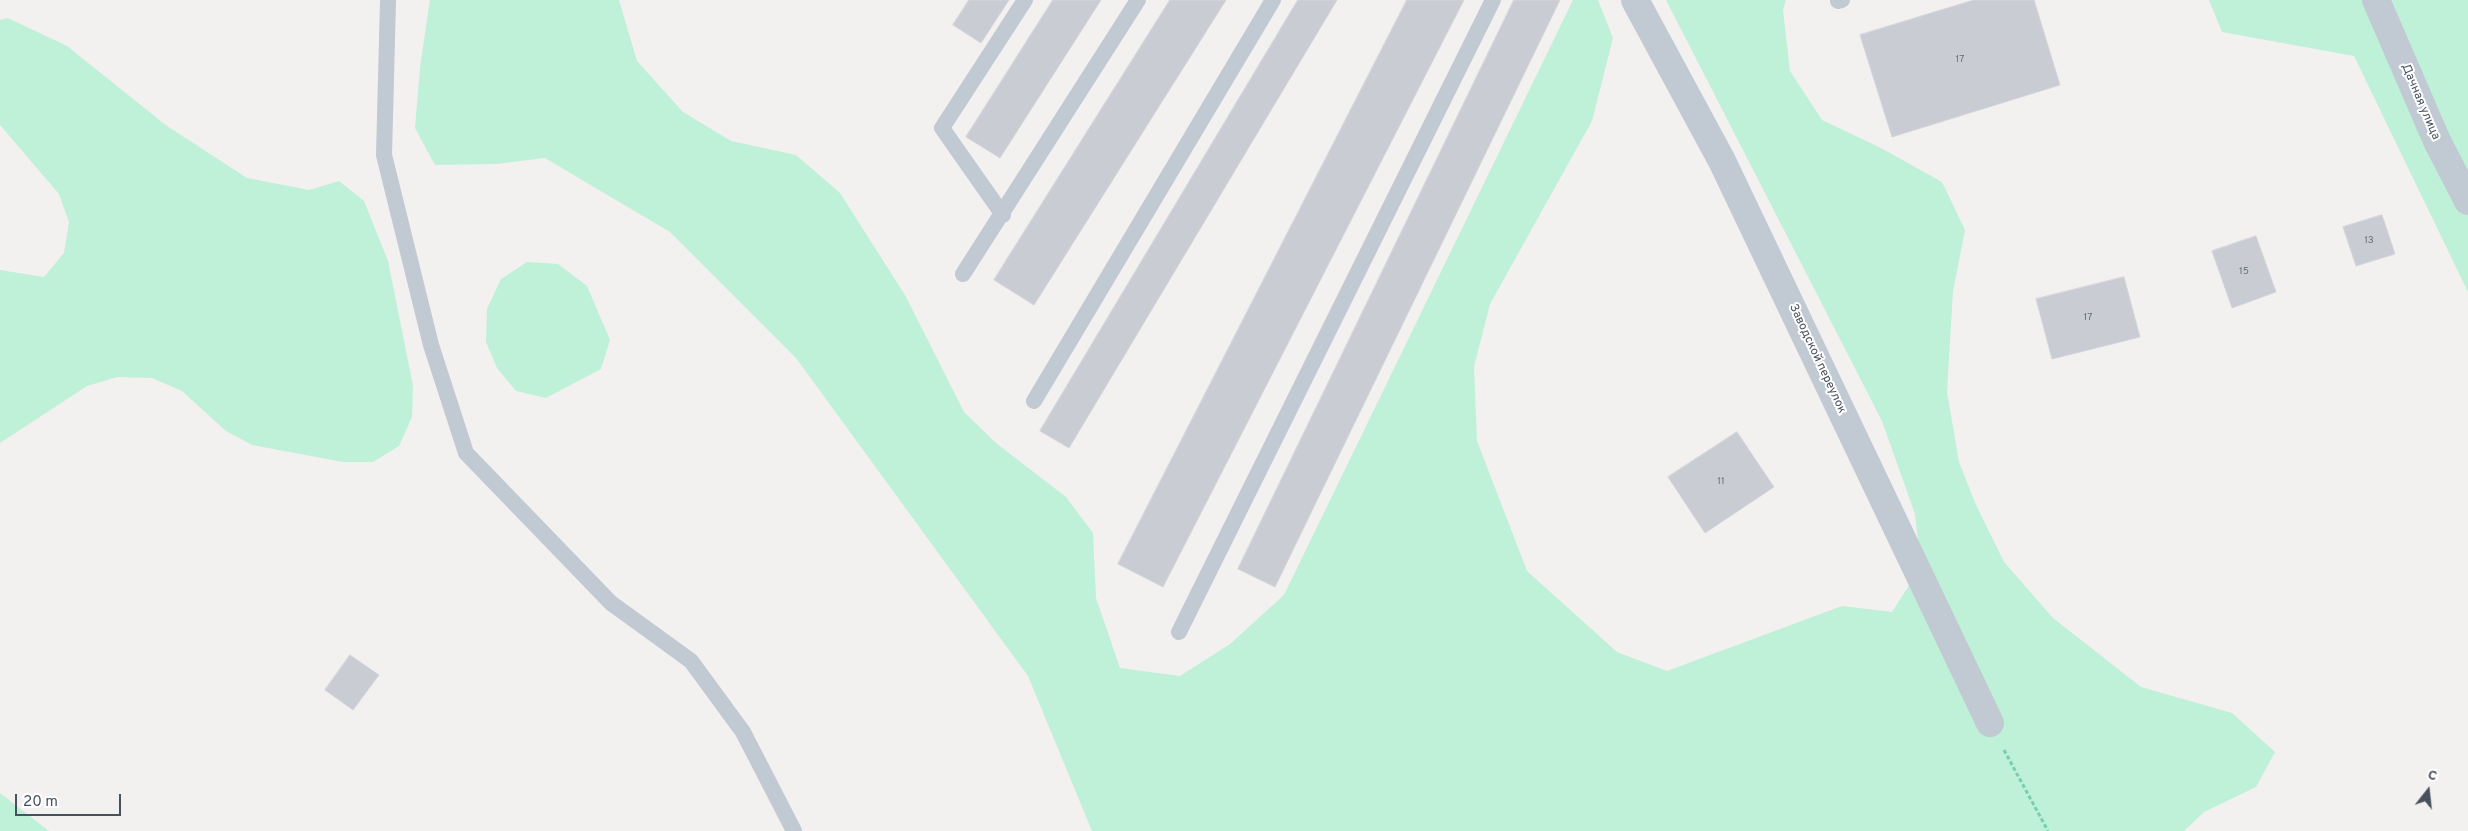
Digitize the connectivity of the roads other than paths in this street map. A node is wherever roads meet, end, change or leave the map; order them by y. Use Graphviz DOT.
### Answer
graph roads {
  1 [pos="388,0"];
  2 [pos="1025,0"];
  3 [pos="1138,0"];
  4 [pos="1272,0"];
  5 [pos="1493,0"];
  6 [pos="1635,0"];
  7 [pos="2376,0"];
  8 [pos="2468,201"];
  9 [pos="1003,215"];
  10 [pos="963,274"];
  11 [pos="1034,401"];
  12 [pos="1179,632"];
  13 [pos="1990,723"];
  14 [pos="794,831"];
  1 -- 14 [label="lane"];
  2 -- 9 [label="lane"];
  3 -- 9 [label="lane"];
  4 -- 11 [label="lane"];
  5 -- 12 [label="lane"];
  6 -- 13 [label="street, Заводской переулок"];
  7 -- 8 [label="street, Дачная улица"];
  9 -- 10 [label="lane"];
}
